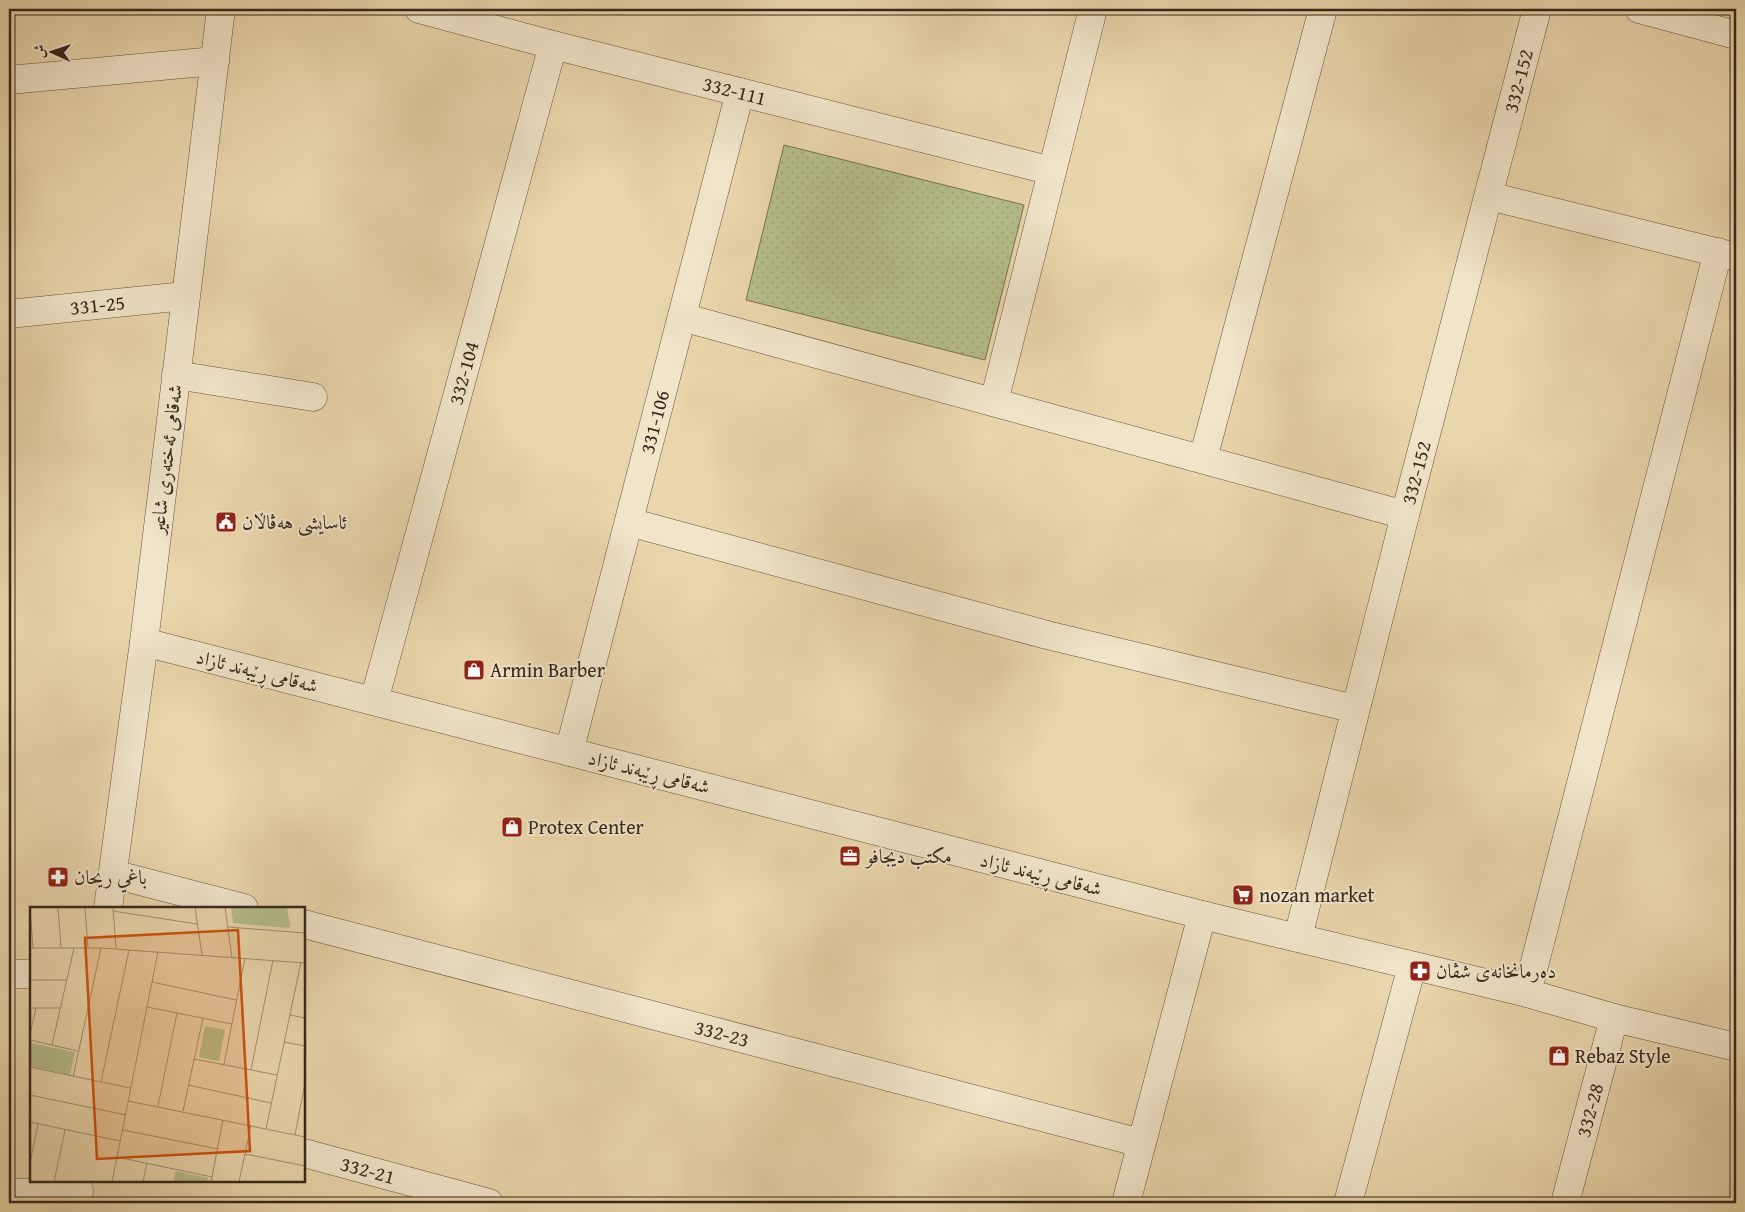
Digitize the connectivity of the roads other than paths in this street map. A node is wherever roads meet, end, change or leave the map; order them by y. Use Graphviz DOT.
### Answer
graph roads {
  1 [pos="221,9"];
  2 [pos="419,9"];
  3 [pos="1093,9"];
  4 [pos="1323,9"];
  5 [pos="1537,9"];
  6 [pos="1639,9"];
  7 [pos="1736,35"];
  8 [pos="553,45"];
  9 [pos="215,61"];
  10 [pos="9,80"];
  11 [pos="740,92"];
  12 [pos="1052,171"];
  13 [pos="1489,196"];
  14 [pos="1727,255"];
  15 [pos="185,296"];
  16 [pos="9,314"];
  17 [pos="682,317"];
  18 [pos="176,375"];
  19 [pos="313,398"];
  20 [pos="994,402"];
  21 [pos="1203,459"];
  22 [pos="1405,515"];
  23 [pos="629,522"];
  24 [pos="144,642"];
  25 [pos="374,701"];
  26 [pos="1355,709"];
  27 [pos="569,752"];
  28 [pos="113,874"];
  29 [pos="108,907"];
  30 [pos="240,907"];
  31 [pos="1202,916"];
  32 [pos="305,924"];
  33 [pos="1298,937"];
  34 [pos="1412,966"];
  35 [pos="9,974"];
  36 [pos="30,974"];
  37 [pos="1527,993"];
  38 [pos="1614,1018"];
  39 [pos="1736,1047"];
  40 [pos="1141,1143"];
  41 [pos="305,1153"];
  42 [pos="79,1192"];
  43 [pos="9,1193"];
  44 [pos="489,1203"];
  45 [pos="1126,1203"];
  46 [pos="1348,1203"];
  47 [pos="1565,1203"];
  1 -- 9 [label="street, شەقامی ئەختەری شاعیر"];
  2 -- 8 [label="street, 332-111"];
  3 -- 12 [label="street"];
  4 -- 21 [label="street"];
  5 -- 13 [label="street, 332-152"];
  6 -- 7 [label="street"];
  8 -- 11 [label="street, 332-111"];
  8 -- 25 [label="street, 332-104"];
  9 -- 10 [label="street"];
  9 -- 15 [label="street, شەقامی ئەختەری شاعیر"];
  11 -- 12 [label="street, 332-111"];
  11 -- 17 [label="street, 331-106"];
  12 -- 20 [label="street"];
  13 -- 14 [label="street"];
  13 -- 22 [label="street, 332-152"];
  14 -- 37 [label="street"];
  15 -- 16 [label="street, 331-25"];
  15 -- 18 [label="street, شەقامی ئەختەری شاعیر"];
  17 -- 20 [label="street"];
  17 -- 23 [label="street, 331-106"];
  18 -- 19 [label="street"];
  18 -- 24 [label="street, شەقامی ئەختەری شاعیر"];
  20 -- 21 [label="street"];
  21 -- 22 [label="street"];
  22 -- 26 [label="street, 332-152"];
  23 -- 26 [label="street"];
  23 -- 27 [label="street, 331-106"];
  24 -- 25 [label="street, شەقامی ڕێبەند ئازاد"];
  24 -- 28 [label="street, شەقامی ئەختەری شاعیر"];
  25 -- 27 [label="street, شەقامی ڕێبەند ئازاد"];
  26 -- 33 [label="street, 332-152"];
  27 -- 31 [label="street, شەقامی ڕێبەند ئازاد"];
  28 -- 29 [label="street, شەقامی ئەختەری شاعیر"];
  28 -- 30 [label="street"];
  31 -- 33 [label="street, شەقامی ڕێبەند ئازاد"];
  31 -- 40 [label="street"];
  32 -- 40 [label="street, 332-23"];
  33 -- 34 [label="street, شەقامی ڕێبەند ئازاد"];
  34 -- 37 [label="street, شەقامی ڕێبەند ئازاد"];
  34 -- 46 [label="street"];
  35 -- 36 [label="street"];
  37 -- 38 [label="street, شەقامی ڕێبەند ئازاد"];
  38 -- 39 [label="street, شەقامی ڕێبەند ئازاد"];
  38 -- 47 [label="street, 332-28"];
  40 -- 45 [label="street"];
  41 -- 44 [label="street, 332-21"];
  42 -- 43 [label="street"];
}
